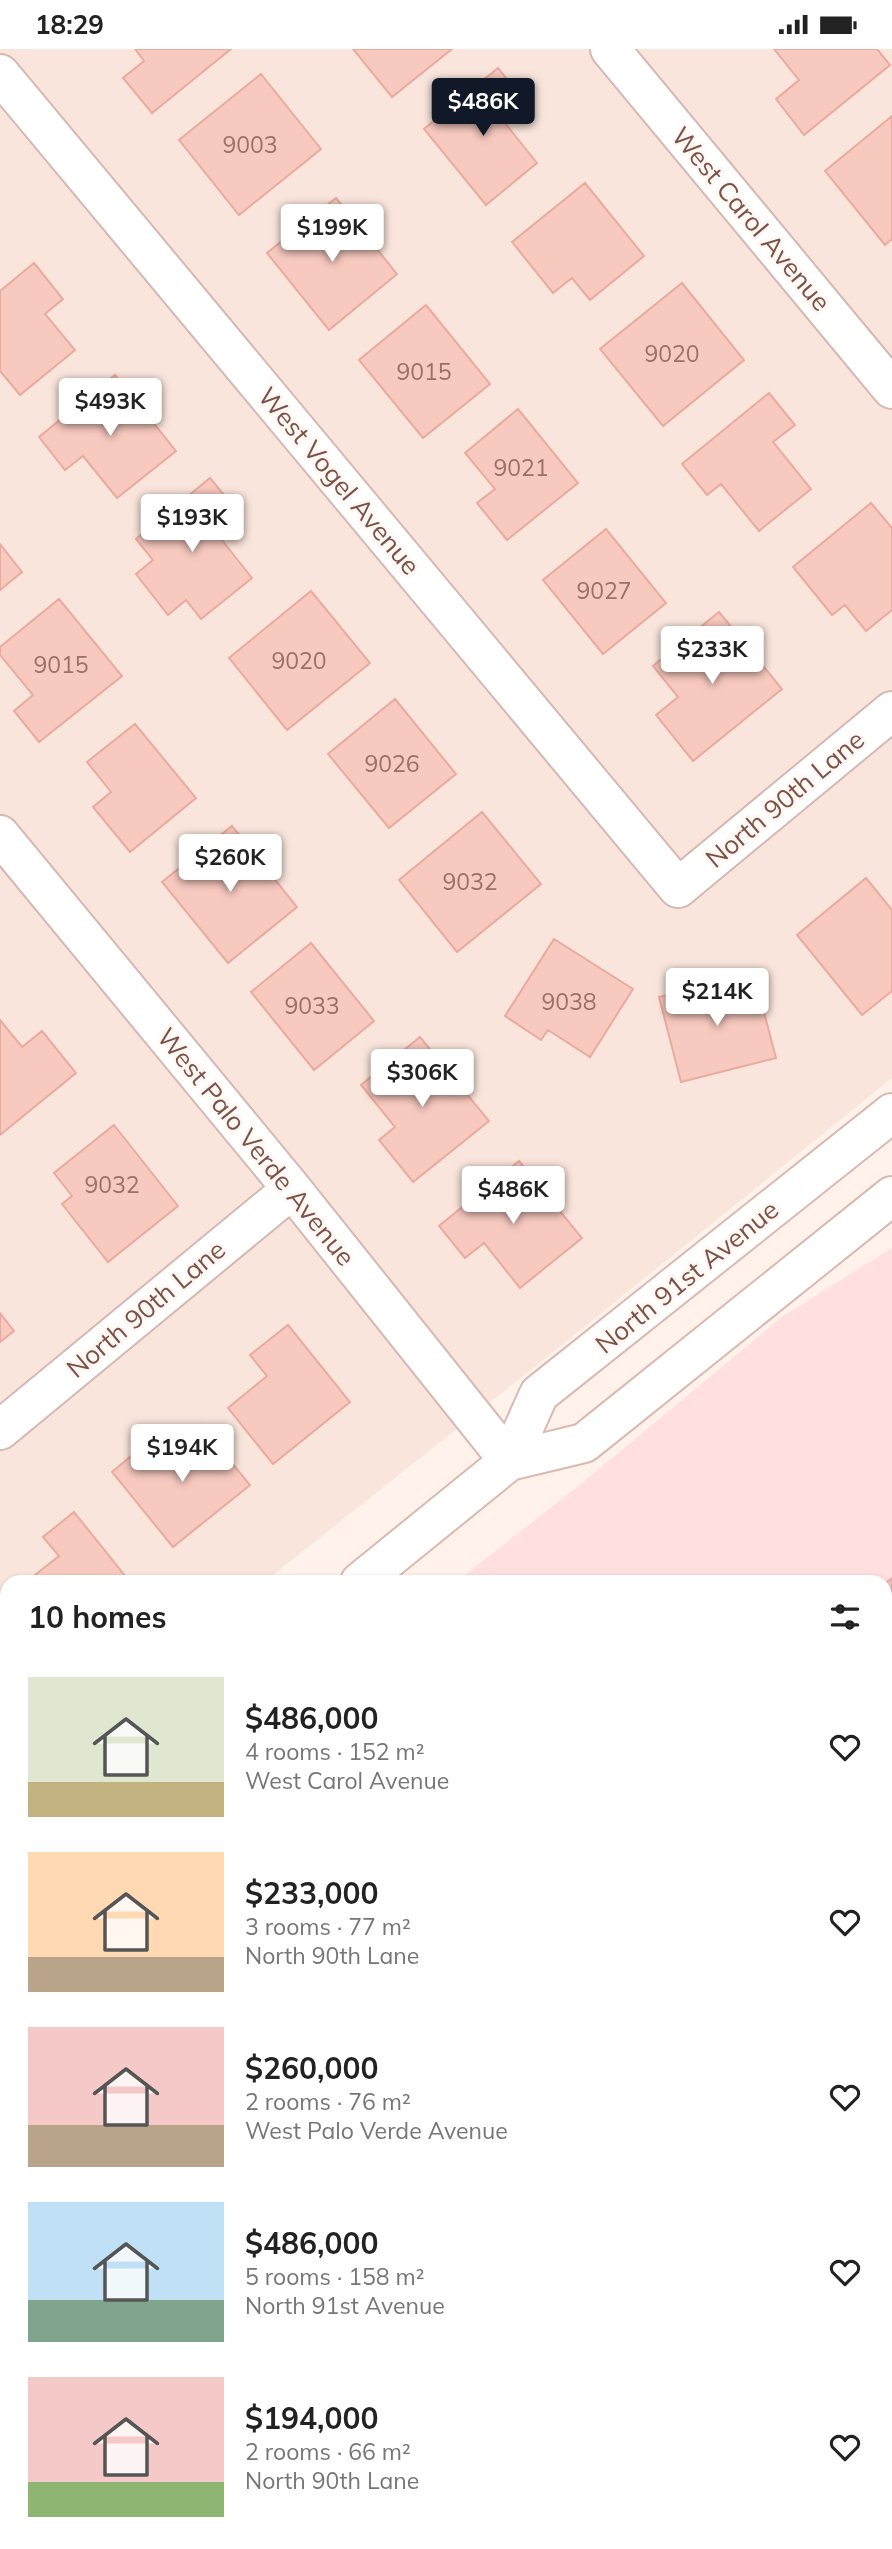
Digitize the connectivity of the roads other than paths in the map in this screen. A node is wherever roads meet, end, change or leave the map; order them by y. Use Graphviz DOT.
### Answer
graph roads {
  1 [pos="610,49"];
  2 [pos="0,74"];
  3 [pos="892,389"];
  4 [pos="892,711"];
  5 [pos="0,835"];
  6 [pos="678,888"];
  7 [pos="892,1113"];
  8 [pos="292,1189"];
  9 [pos="892,1196"];
  10 [pos="0,1430"];
  11 [pos="509,1461"];
  12 [pos="369,1575"];
  1 -- 3 [label="street, West Carol Avenue"];
  2 -- 6 [label="street, West Vogel Avenue"];
  4 -- 6 [label="street, North 90th Lane"];
  5 -- 8 [label="street, West Palo Verde Avenue"];
  7 -- 11 [label="street, North 91st Avenue"];
  8 -- 10 [label="street, North 90th Lane"];
  8 -- 11 [label="street, West Palo Verde Avenue"];
  9 -- 11 [label="street, North 91st Avenue"];
  11 -- 12 [label="street, North 91st Avenue"];
}
